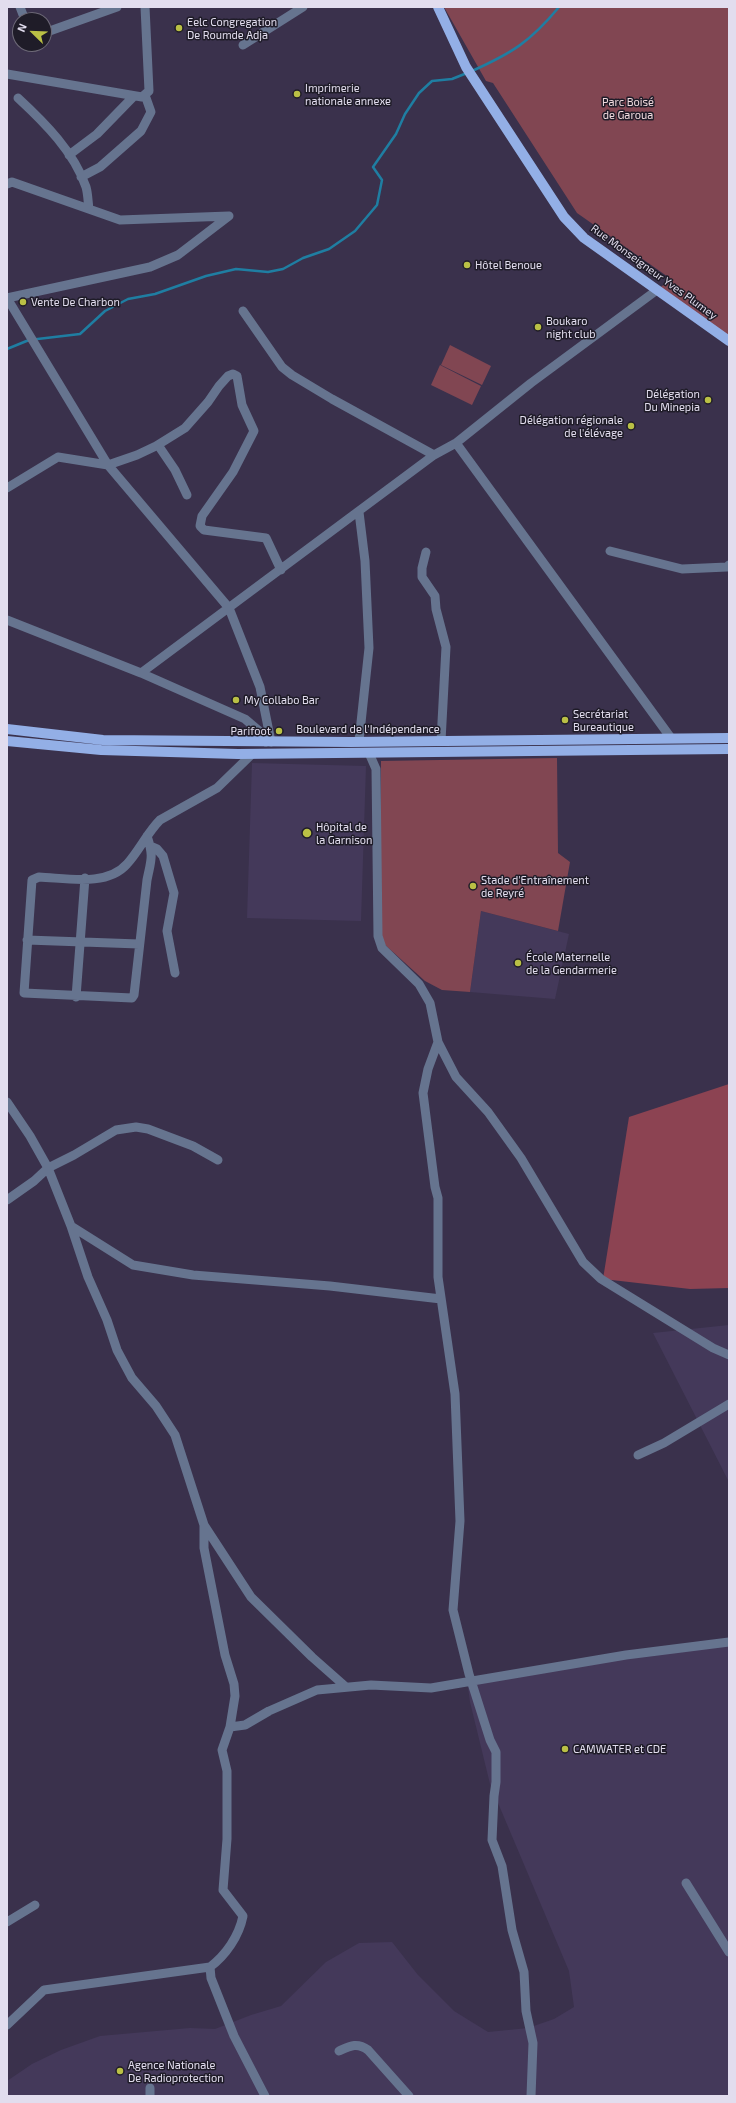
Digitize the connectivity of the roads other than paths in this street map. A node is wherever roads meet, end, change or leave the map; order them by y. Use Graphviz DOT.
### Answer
graph roads {
  1 [pos="117,7"];
  2 [pos="145,7"];
  3 [pos="303,7"];
  4 [pos="438,7"];
  5 [pos="52,30"];
  6 [pos="243,45"];
  7 [pos="7,74"];
  8 [pos="146,95"];
  9 [pos="134,96"];
  10 [pos="18,98"];
  11 [pos="70,155"];
  12 [pos="81,177"];
  13 [pos="7,184"];
  14 [pos="89,209"];
  15 [pos="657,290"];
  16 [pos="7,298"];
  17 [pos="243,311"];
  18 [pos="729,341"];
  19 [pos="456,443"];
  20 [pos="158,445"];
  21 [pos="434,455"];
  22 [pos="108,465"];
  23 [pos="7,488"];
  24 [pos="187,495"];
  25 [pos="359,512"];
  26 [pos="610,551"];
  27 [pos="426,552"];
  28 [pos="728,566"];
  29 [pos="281,570"];
  30 [pos="729,576"];
  31 [pos="229,608"];
  32 [pos="7,620"];
  33 [pos="141,673"];
  34 [pos="7,729"];
  35 [pos="671,738"];
  36 [pos="729,738"];
  37 [pos="440,740"];
  38 [pos="7,741"];
  39 [pos="269,742"];
  40 [pos="359,742"];
  41 [pos="729,748"];
  42 [pos="369,753"];
  43 [pos="252,754"];
  44 [pos="147,836"];
  45 [pos="150,846"];
  46 [pos="85,878"];
  47 [pos="28,940"];
  48 [pos="80,942"];
  49 [pos="139,944"];
  50 [pos="175,973"];
  51 [pos="76,997"];
  52 [pos="438,1042"];
  53 [pos="7,1102"];
  54 [pos="218,1160"];
  55 [pos="48,1168"];
  56 [pos="7,1200"];
  57 [pos="71,1226"];
  58 [pos="441,1299"];
  59 [pos="729,1355"];
  60 [pos="729,1404"];
  61 [pos="638,1455"];
  62 [pos="204,1525"];
  63 [pos="729,1642"];
  64 [pos="471,1680"];
  65 [pos="346,1687"];
  66 [pos="230,1728"];
  67 [pos="686,1883"];
  68 [pos="35,1905"];
  69 [pos="7,1922"];
  70 [pos="729,1952"];
  71 [pos="210,1967"];
  72 [pos="7,2025"];
  73 [pos="339,2051"];
  74 [pos="264,2096"];
  75 [pos="409,2096"];
  76 [pos="531,2096"];
  1 -- 5 [label="street"];
  2 -- 8 [label="street"];
  3 -- 6 [label="street"];
  4 -- 15 [label="main road, Rue Monseigneur Yves Plumey"];
  7 -- 9 [label="street"];
  8 -- 9 [label="street"];
  8 -- 12 [label="street"];
  9 -- 11 [label="street"];
  10 -- 11 [label="street"];
  11 -- 12 [label="street"];
  12 -- 14 [label="street"];
  13 -- 14 [label="street"];
  14 -- 16 [label="street"];
  15 -- 18 [label="main road, Rue Monseigneur Yves Plumey"];
  15 -- 19 [label="street"];
  16 -- 22 [label="street"];
  17 -- 21 [label="street"];
  19 -- 21 [label="street"];
  19 -- 35 [label="street"];
  20 -- 22 [label="street"];
  20 -- 24 [label="street"];
  20 -- 29 [label="street"];
  21 -- 25 [label="street"];
  22 -- 23 [label="street"];
  22 -- 31 [label="street"];
  25 -- 29 [label="street"];
  25 -- 40 [label="street"];
  26 -- 28 [label="street"];
  27 -- 37 [label="street"];
  28 -- 30 [label="street"];
  29 -- 31 [label="street"];
  31 -- 33 [label="street"];
  31 -- 39 [label="street"];
  32 -- 33 [label="street"];
  33 -- 39 [label="street"];
  34 -- 39 [label="main road, Boulevard de l'Indépendance"];
  35 -- 36 [label="main road, Boulevard de l'Indépendance"];
  35 -- 37 [label="main road, Boulevard de l'Indépendance"];
  37 -- 40 [label="main road, Boulevard de l'Indépendance"];
  38 -- 43 [label="main road"];
  39 -- 40 [label="main road, Boulevard de l'Indépendance"];
  41 -- 42 [label="main road"];
  42 -- 43 [label="main road"];
  42 -- 52 [label="street"];
  43 -- 44 [label="street"];
  44 -- 45 [label="street"];
  44 -- 46 [label="street"];
  45 -- 49 [label="street"];
  45 -- 50 [label="street"];
  46 -- 47 [label="street"];
  46 -- 48 [label="street"];
  47 -- 48 [label="street"];
  47 -- 51 [label="street"];
  48 -- 49 [label="street"];
  48 -- 51 [label="street"];
  49 -- 51 [label="street"];
  52 -- 58 [label="street"];
  52 -- 59 [label="street"];
  53 -- 55 [label="street"];
  54 -- 55 [label="street"];
  55 -- 56 [label="street"];
  55 -- 57 [label="street"];
  57 -- 58 [label="street"];
  57 -- 62 [label="street"];
  58 -- 64 [label="street"];
  60 -- 61 [label="street"];
  62 -- 65 [label="street"];
  62 -- 66 [label="street"];
  63 -- 64 [label="street"];
  64 -- 65 [label="street"];
  64 -- 76 [label="street"];
  65 -- 66 [label="street"];
  66 -- 71 [label="street"];
  67 -- 70 [label="street"];
  68 -- 69 [label="street"];
  71 -- 72 [label="street"];
  71 -- 74 [label="street"];
  73 -- 75 [label="street"];
}
